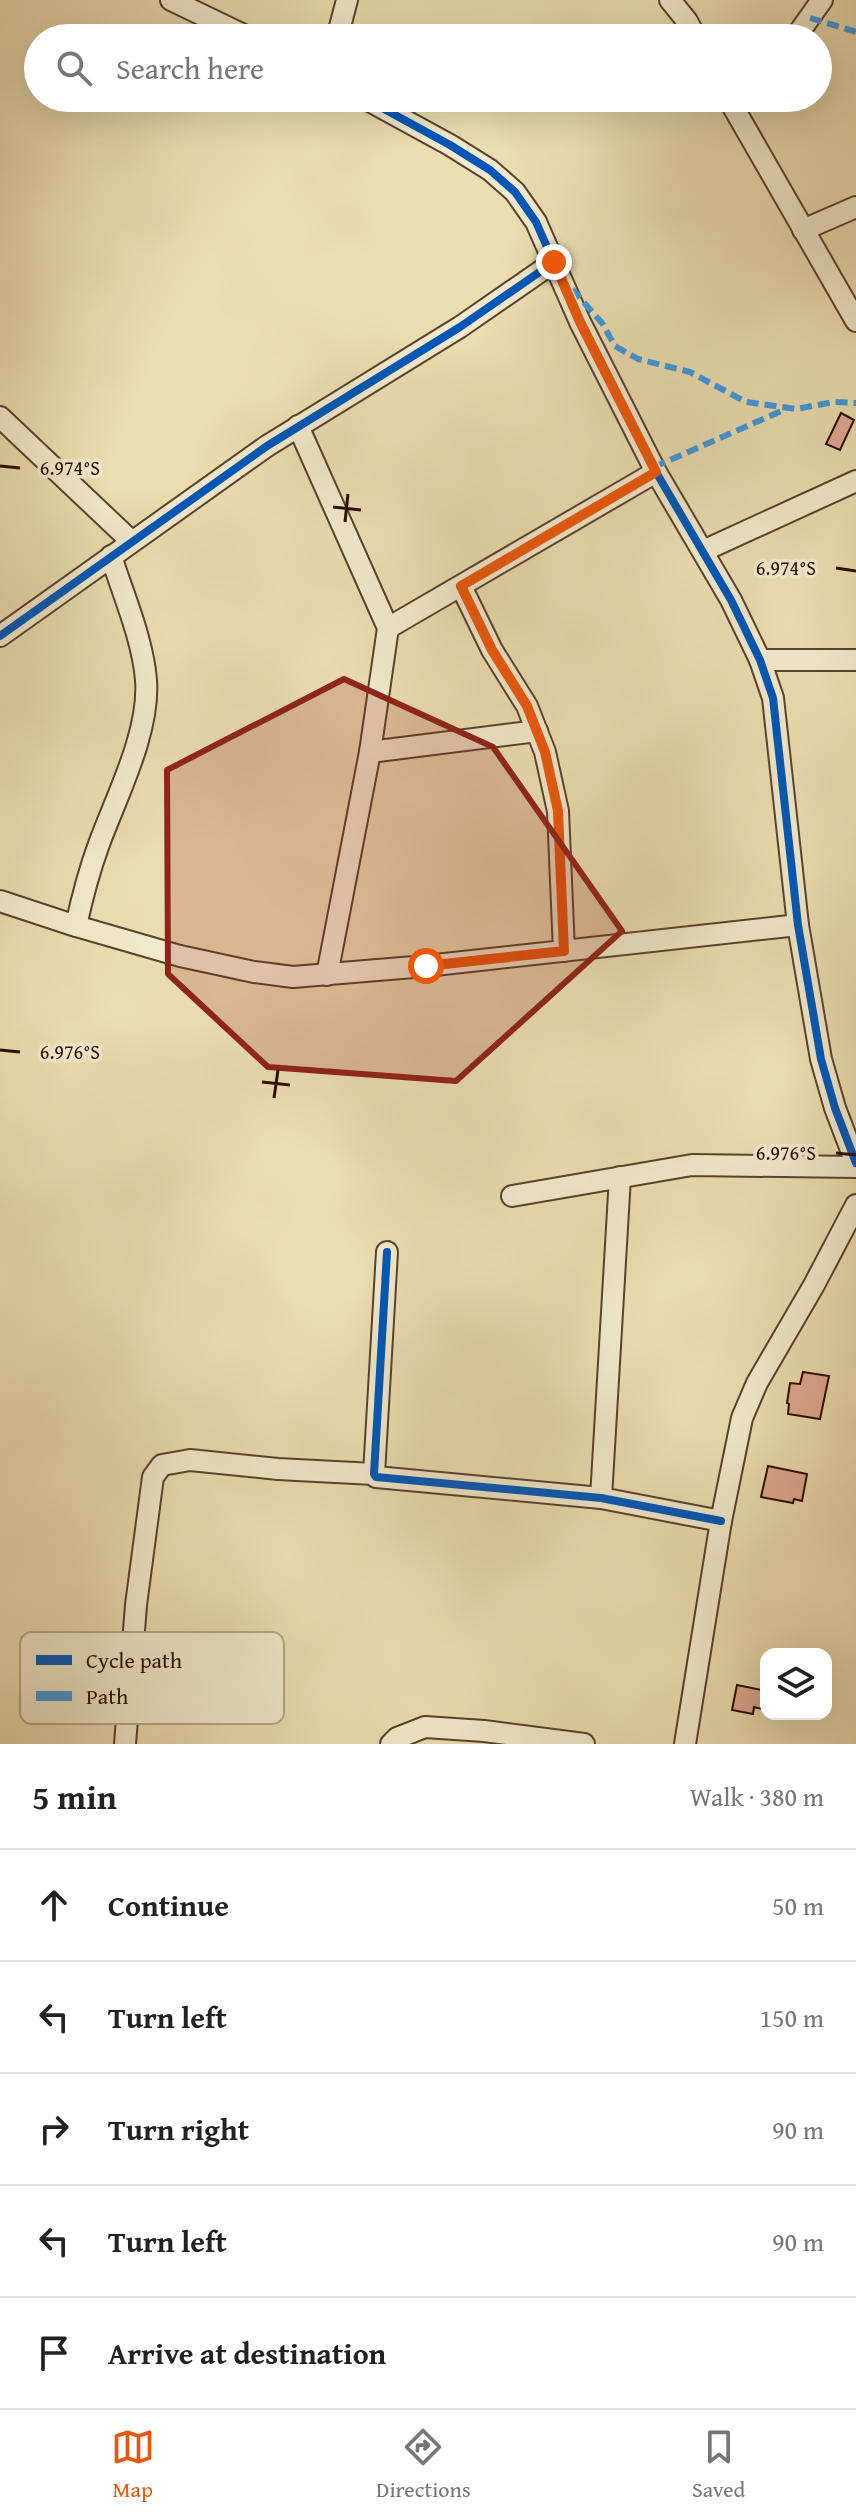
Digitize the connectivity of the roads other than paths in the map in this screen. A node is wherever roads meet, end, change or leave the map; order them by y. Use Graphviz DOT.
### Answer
graph roads {
  1 [pos="171,0"];
  2 [pos="347,0"];
  3 [pos="670,0"];
  4 [pos="822,0"];
  5 [pos="221,24"];
  6 [pos="341,24"];
  7 [pos="689,24"];
  8 [pos="805,24"];
  9 [pos="390,112"];
  10 [pos="737,112"];
  11 [pos="856,207"];
  12 [pos="803,230"];
  13 [pos="554,262"];
  14 [pos="856,321"];
  15 [pos="0,417"];
  16 [pos="298,426"];
  17 [pos="656,472"];
  18 [pos="856,481"];
  19 [pos="131,541"];
  20 [pos="703,551"];
  21 [pos="111,556"];
  22 [pos="461,586"];
  23 [pos="388,628"];
  24 [pos="0,636"];
  25 [pos="760,660"];
  26 [pos="856,660"];
  27 [pos="537,731"];
  28 [pos="370,752"];
  29 [pos="0,901"];
  30 [pos="798,925"];
  31 [pos="76,926"];
  32 [pos="564,951"];
  33 [pos="327,975"];
  34 [pos="856,1165"];
  35 [pos="620,1177"];
  36 [pos="512,1196"];
  37 [pos="855,1210"];
  38 [pos="856,1246"];
  39 [pos="387,1252"];
  40 [pos="828,1259"];
  41 [pos="374,1474"];
  42 [pos="601,1498"];
  43 [pos="721,1521"];
  44 [pos="134,1632"];
  45 [pos="127,1724"];
  46 [pos="125,1744"];
  47 [pos="391,1744"];
  48 [pos="584,1744"];
  49 [pos="685,1744"];
  1 -- 5 [label="street"];
  2 -- 6 [label="street"];
  3 -- 7 [label="street"];
  4 -- 8 [label="street"];
  9 -- 13 [label="street"];
  10 -- 12 [label="street"];
  11 -- 12 [label="street"];
  12 -- 14 [label="street"];
  13 -- 16 [label="street"];
  13 -- 17 [label="street"];
  15 -- 19 [label="street"];
  16 -- 19 [label="street"];
  16 -- 23 [label="street"];
  17 -- 20 [label="street"];
  17 -- 22 [label="street"];
  18 -- 20 [label="street"];
  19 -- 21 [label="street"];
  20 -- 25 [label="street"];
  21 -- 24 [label="street"];
  21 -- 31 [label="street"];
  22 -- 23 [label="street"];
  22 -- 27 [label="street"];
  23 -- 28 [label="street"];
  25 -- 26 [label="street"];
  25 -- 30 [label="street"];
  27 -- 28 [label="street"];
  27 -- 32 [label="street"];
  28 -- 33 [label="street"];
  29 -- 31 [label="street"];
  30 -- 32 [label="street"];
  30 -- 34 [label="street"];
  31 -- 33 [label="street"];
  32 -- 33 [label="street"];
  34 -- 35 [label="street"];
  35 -- 36 [label="street"];
  35 -- 42 [label="street"];
  37 -- 40 [label="street"];
  38 -- 40 [label="street"];
  39 -- 41 [label="street"];
  40 -- 43 [label="street"];
  41 -- 42 [label="street"];
  41 -- 44 [label="street"];
  42 -- 43 [label="street"];
  43 -- 49 [label="street"];
  45 -- 46 [label="street"];
  47 -- 48 [label="street"];
}
